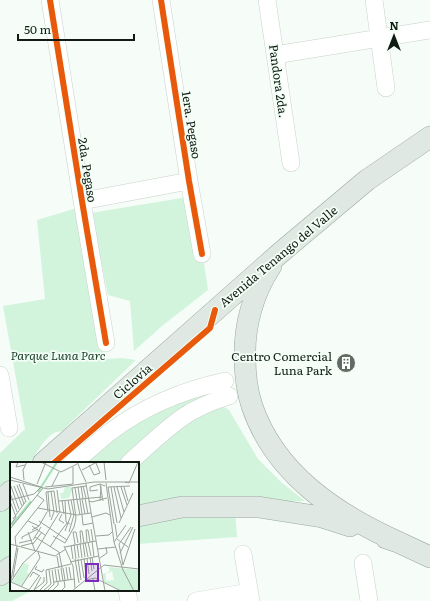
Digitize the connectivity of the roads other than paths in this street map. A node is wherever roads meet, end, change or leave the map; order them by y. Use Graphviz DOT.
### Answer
graph roads {
  1 [pos="50,0"];
  2 [pos="161,0"];
  3 [pos="267,0"];
  4 [pos="374,0"];
  5 [pos="430,30"];
  6 [pos="379,38"];
  7 [pos="275,55"];
  8 [pos="386,88"];
  9 [pos="430,137"];
  10 [pos="291,163"];
  11 [pos="189,181"];
  12 [pos="82,201"];
  13 [pos="202,254"];
  14 [pos="278,254"];
  15 [pos="106,343"];
  16 [pos="0,375"];
  17 [pos="10,428"];
  18 [pos="44,462"];
  19 [pos="73,462"];
  20 [pos="130,462"];
  21 [pos="10,492"];
  22 [pos="0,501"];
  23 [pos="139,516"];
  24 [pos="398,542"];
  25 [pos="243,554"];
  26 [pos="430,557"];
  27 [pos="363,563"];
  28 [pos="127,591"];
  29 [pos="250,596"];
  30 [pos="129,601"];
  31 [pos="196,601"];
  32 [pos="369,601"];
  1 -- 12 [label="street, 2da. Pegaso"];
  2 -- 11 [label="street, 1era. Pegaso"];
  3 -- 7 [label="street, Pandora 2da."];
  4 -- 6 [label="street"];
  5 -- 6 [label="street"];
  6 -- 7 [label="street"];
  6 -- 8 [label="street"];
  7 -- 10 [label="street, Pandora 2da."];
  9 -- 14 [label="main road, Avenida Tenango del Valle"];
  11 -- 12 [label="street"];
  11 -- 13 [label="street, 1era. Pegaso"];
  12 -- 15 [label="street, 2da. Pegaso"];
  14 -- 18 [label="main road, Avenida Tenango del Valle"];
  14 -- 24 [label="main road"];
  16 -- 17 [label="street"];
  19 -- 20 [label="street"];
  21 -- 22 [label="main road"];
  23 -- 24 [label="main road"];
  24 -- 26 [label="main road"];
  25 -- 29 [label="street"];
  27 -- 32 [label="street"];
  28 -- 30 [label="street"];
  29 -- 31 [label="street"];
}
